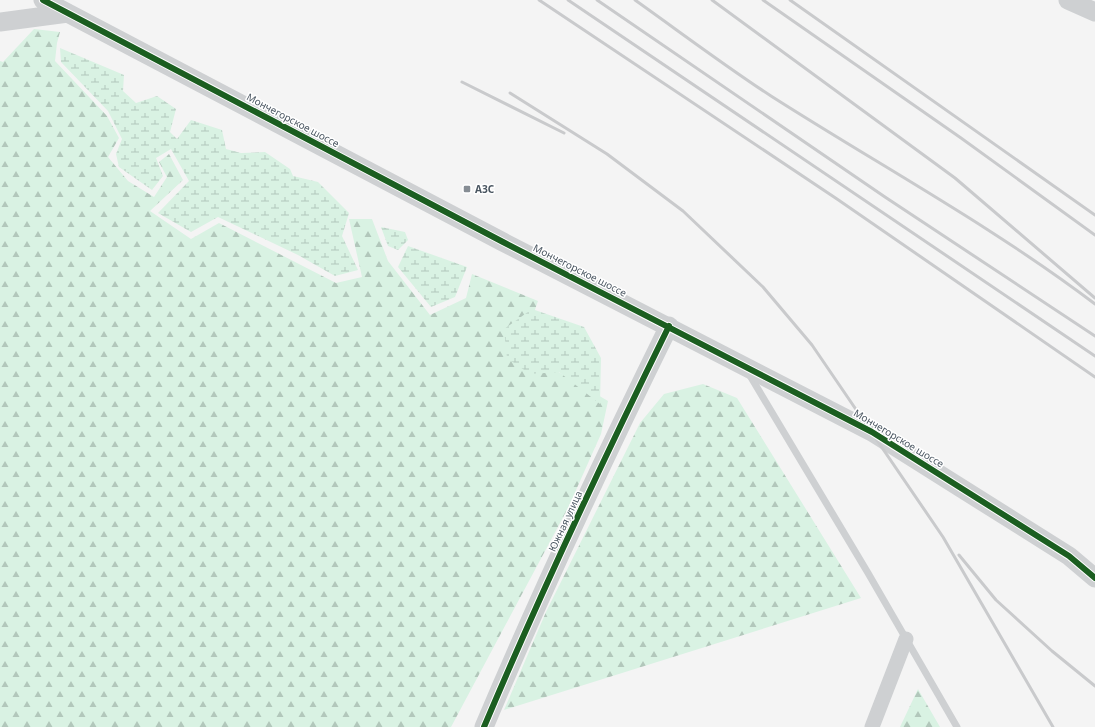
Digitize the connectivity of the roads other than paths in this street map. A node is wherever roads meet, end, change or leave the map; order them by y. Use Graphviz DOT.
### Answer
graph roads {
  1 [pos="43,0"];
  2 [pos="1068,0"];
  3 [pos="1095,12"];
  4 [pos="68,13"];
  5 [pos="0,22"];
  6 [pos="669,326"];
  7 [pos="744,365"];
  8 [pos="1095,578"];
  9 [pos="906,640"];
  10 [pos="484,727"];
  11 [pos="872,727"];
  12 [pos="957,727"];
  1 -- 4 [label="street, Мончегорское шоссе"];
  2 -- 3 [label="street"];
  4 -- 5 [label="street"];
  4 -- 6 [label="street, Мончегорское шоссе"];
  6 -- 7 [label="street, Мончегорское шоссе"];
  6 -- 10 [label="street, Южная улица"];
  7 -- 8 [label="street, Мончегорское шоссе"];
  7 -- 9 [label="lane"];
  9 -- 11 [label="street"];
  9 -- 12 [label="lane"];
}
